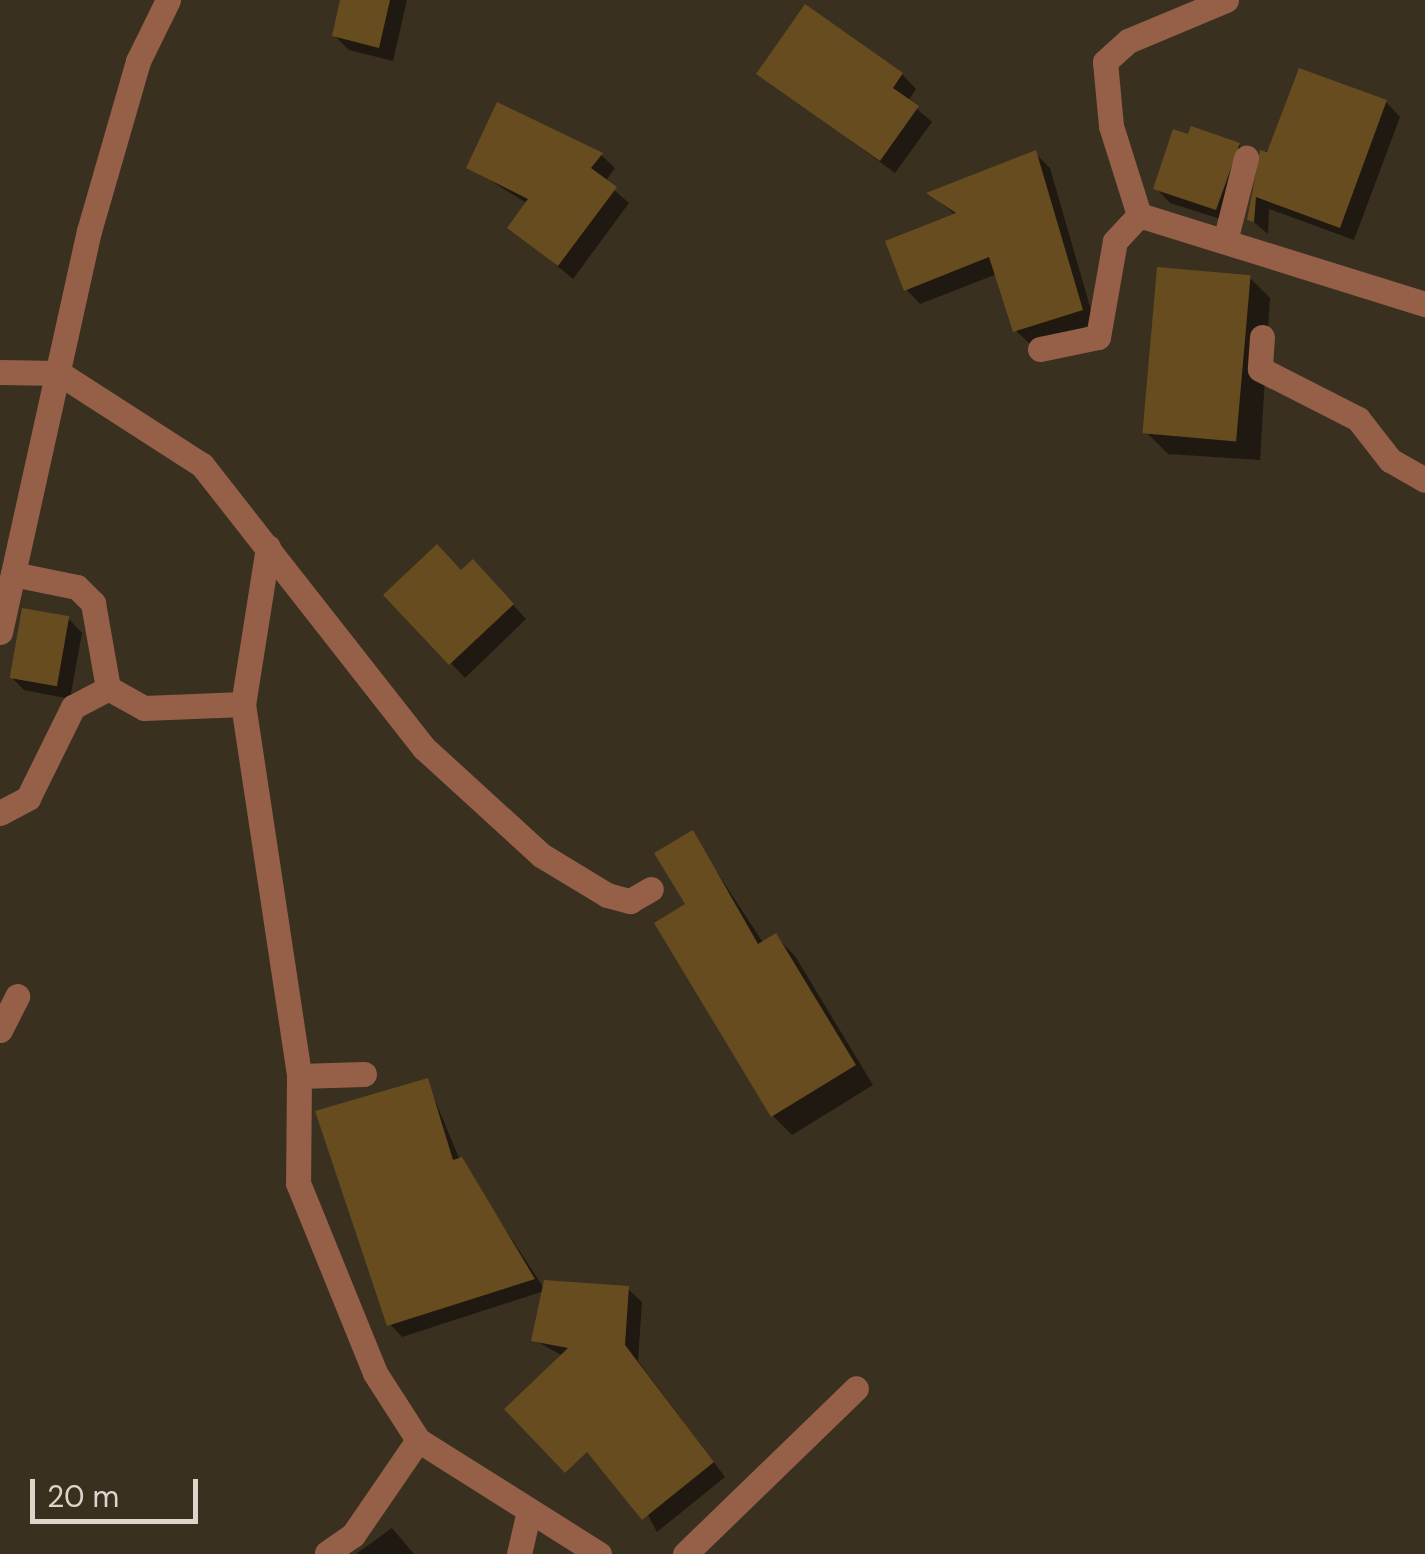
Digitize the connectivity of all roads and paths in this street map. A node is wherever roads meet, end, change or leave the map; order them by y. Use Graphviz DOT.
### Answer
graph roads {
  1 [pos="168,0"];
  2 [pos="1226,0"];
  3 [pos="1246,158"];
  4 [pos="1139,216"];
  5 [pos="1224,241"];
  6 [pos="1425,304"];
  7 [pos="1262,337"];
  8 [pos="1040,348"];
  9 [pos="0,372"];
  10 [pos="59,372"];
  11 [pos="1425,480"];
  12 [pos="268,547"];
  13 [pos="13,574"];
  14 [pos="0,632"];
  15 [pos="108,688"];
  16 [pos="244,704"];
  17 [pos="0,813"];
  18 [pos="650,889"];
  19 [pos="16,996"];
  20 [pos="0,1030"];
  21 [pos="364,1074"];
  22 [pos="300,1076"];
  23 [pos="856,1388"];
  24 [pos="418,1440"];
  25 [pos="528,1515"];
  26 [pos="328,1553"];
  27 [pos="519,1554"];
  28 [pos="599,1554"];
  29 [pos="685,1554"];
  1 -- 10 [label="street"];
  2 -- 4 [label="street"];
  3 -- 5 [label="street"];
  4 -- 5 [label="street"];
  4 -- 8 [label="street"];
  5 -- 6 [label="street"];
  7 -- 11 [label="street"];
  9 -- 10 [label="street"];
  10 -- 12 [label="street"];
  10 -- 13 [label="street"];
  12 -- 16 [label="street"];
  12 -- 18 [label="street"];
  13 -- 14 [label="street"];
  13 -- 15 [label="street"];
  15 -- 16 [label="street"];
  15 -- 17 [label="street"];
  16 -- 22 [label="street"];
  19 -- 20 [label="street"];
  21 -- 22 [label="street"];
  22 -- 24 [label="street"];
  23 -- 29 [label="street"];
  24 -- 25 [label="street"];
  24 -- 26 [label="street"];
  25 -- 27 [label="street"];
  25 -- 28 [label="street"];
}
